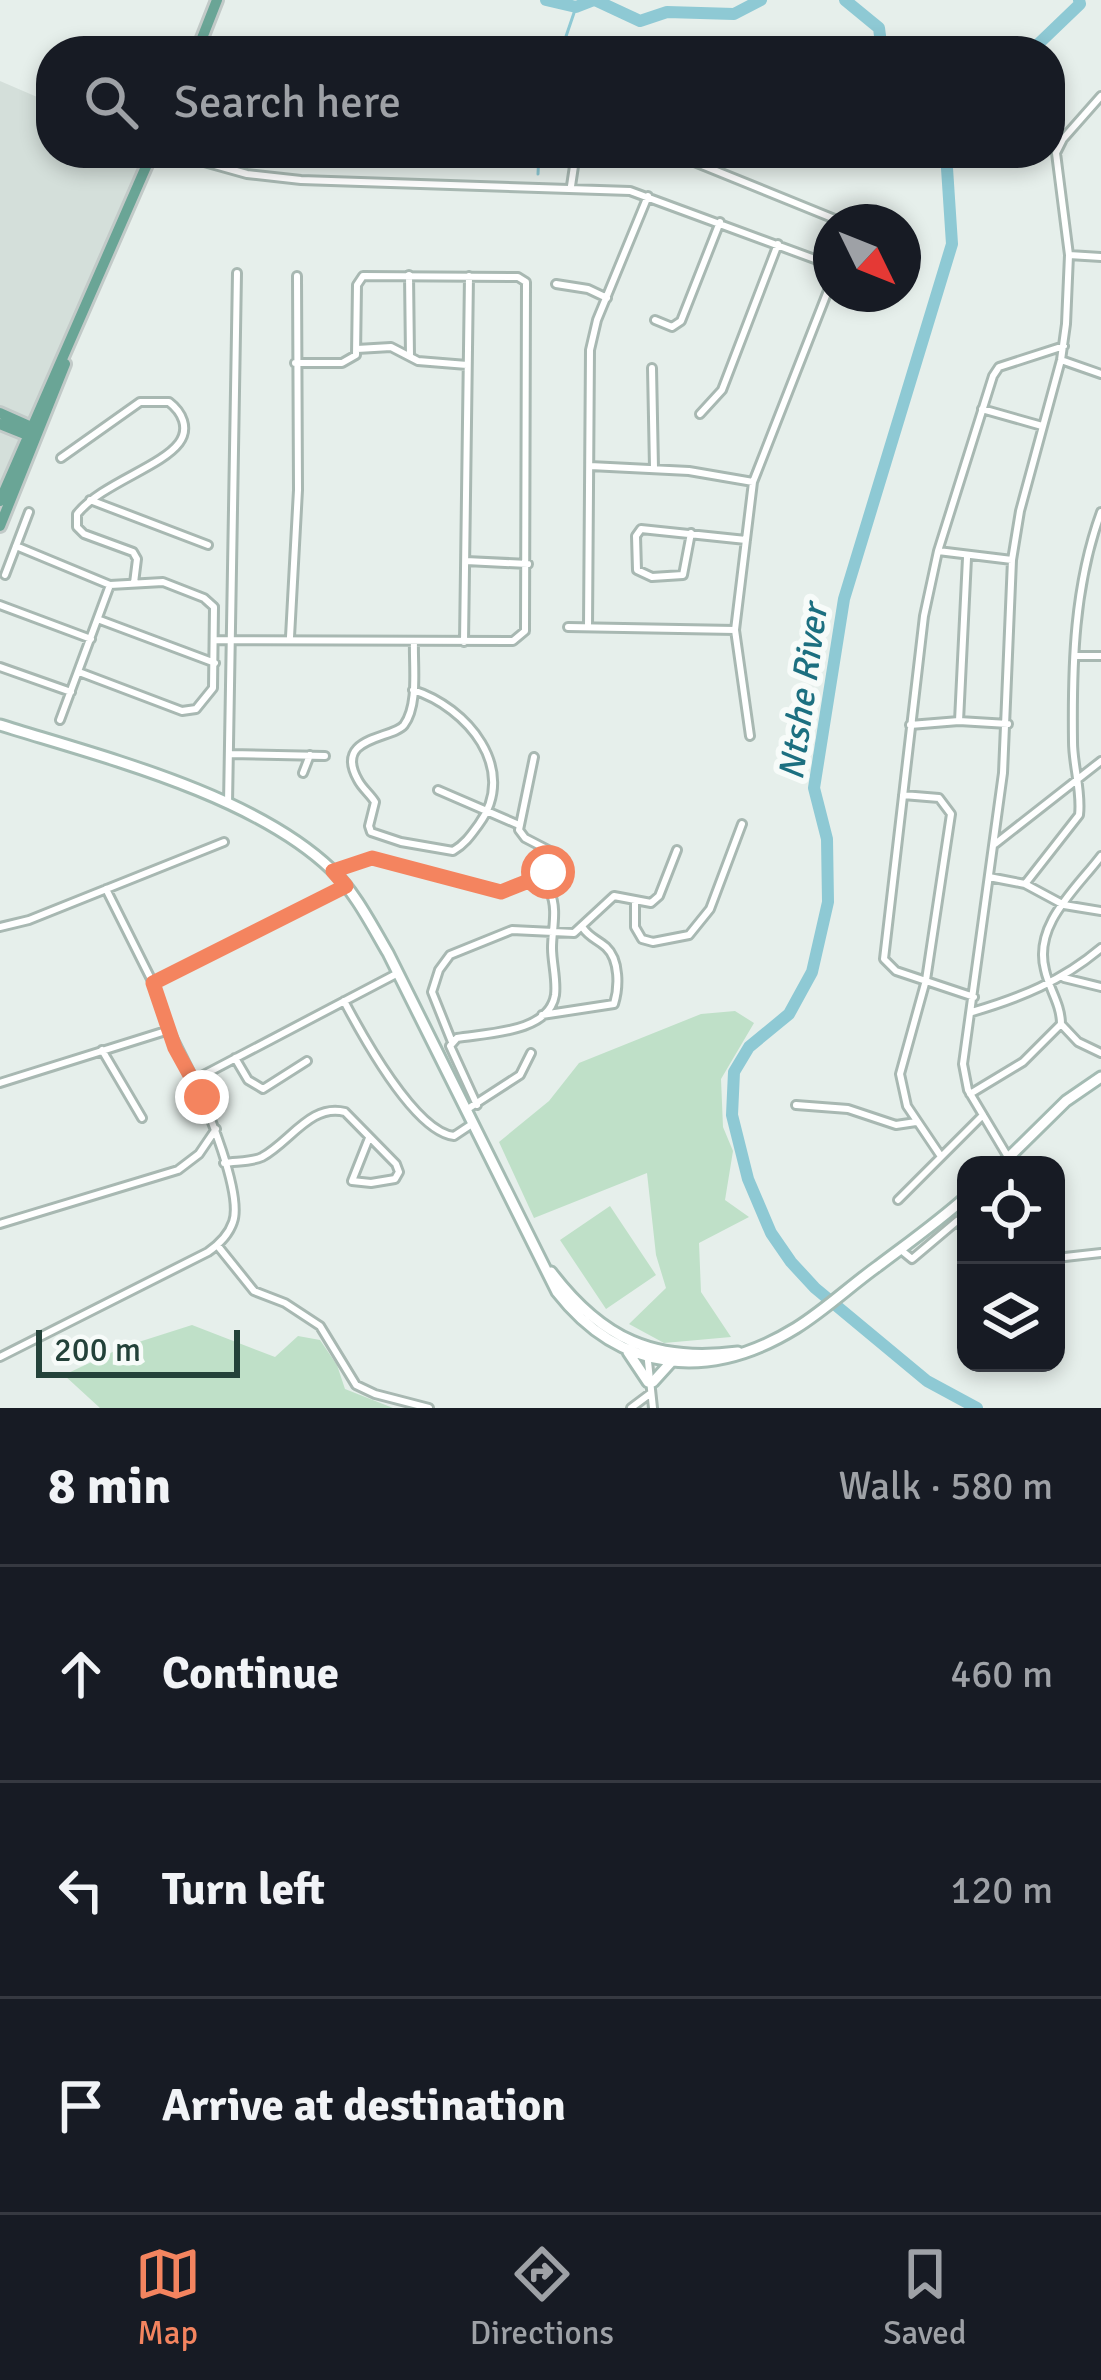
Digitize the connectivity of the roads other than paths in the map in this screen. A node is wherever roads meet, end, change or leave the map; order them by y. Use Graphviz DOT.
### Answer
graph roads {
  1 [pos="216,0"];
  2 [pos="203,36"];
  3 [pos="1101,96"];
  4 [pos="1065,137"];
  5 [pos="146,168"];
  6 [pos="226,168"];
  7 [pos="574,168"];
  8 [pos="709,168"];
  9 [pos="1058,168"];
  10 [pos="571,187"];
  11 [pos="648,196"];
  12 [pos="813,210"];
  13 [pos="720,222"];
  14 [pos="778,244"];
  15 [pos="1070,255"];
  16 [pos="1101,257"];
  17 [pos="813,258"];
  18 [pos="237,273"];
  19 [pos="410,275"];
  20 [pos="297,276"];
  21 [pos="469,276"];
  22 [pos="556,284"];
  23 [pos="607,298"];
  24 [pos="820,312"];
  25 [pos="655,320"];
  26 [pos="1064,346"];
  27 [pos="357,349"];
  28 [pos="67,355"];
  29 [pos="410,356"];
  30 [pos="1060,360"];
  31 [pos="295,362"];
  32 [pos="467,365"];
  33 [pos="652,368"];
  34 [pos="1101,374"];
  35 [pos="41,404"];
  36 [pos="982,409"];
  37 [pos="700,414"];
  38 [pos="4,420"];
  39 [pos="1043,426"];
  40 [pos="35,433"];
  41 [pos="18,456"];
  42 [pos="61,458"];
  43 [pos="590,466"];
  44 [pos="654,468"];
  45 [pos="753,482"];
  46 [pos="90,500"];
  47 [pos="0,501"];
  48 [pos="28,512"];
  49 [pos="1101,512"];
  50 [pos="0,526"];
  51 [pos="691,532"];
  52 [pos="746,540"];
  53 [pos="208,545"];
  54 [pos="16,546"];
  55 [pos="938,551"];
  56 [pos="967,558"];
  57 [pos="1012,560"];
  58 [pos="466,561"];
  59 [pos="528,564"];
  60 [pos="5,575"];
  61 [pos="134,583"];
  62 [pos="110,585"];
  63 [pos="0,605"];
  64 [pos="98,620"];
  65 [pos="568,627"];
  66 [pos="588,627"];
  67 [pos="735,630"];
  68 [pos="290,637"];
  69 [pos="91,639"];
  70 [pos="215,640"];
  71 [pos="231,640"];
  72 [pos="414,641"];
  73 [pos="464,642"];
  74 [pos="1076,656"];
  75 [pos="1101,656"];
  76 [pos="215,663"];
  77 [pos="0,667"];
  78 [pos="79,671"];
  79 [pos="413,690"];
  80 [pos="70,692"];
  81 [pos="60,720"];
  82 [pos="959,721"];
  83 [pos="0,724"];
  84 [pos="910,724"];
  85 [pos="1008,724"];
  86 [pos="750,736"];
  87 [pos="229,754"];
  88 [pos="310,755"];
  89 [pos="326,755"];
  90 [pos="534,757"];
  91 [pos="1101,761"];
  92 [pos="303,772"];
  93 [pos="1076,782"];
  94 [pos="438,790"];
  95 [pos="903,795"];
  96 [pos="228,804"];
  97 [pos="488,813"];
  98 [pos="742,824"];
  99 [pos="519,825"];
  100 [pos="224,842"];
  101 [pos="995,844"];
  102 [pos="677,850"];
  103 [pos="1101,856"];
  104 [pos="333,871"];
  105 [pos="988,877"];
  106 [pos="1025,884"];
  107 [pos="346,886"];
  108 [pos="543,886"];
  109 [pos="106,889"];
  110 [pos="634,900"];
  111 [pos="1064,905"];
  112 [pos="1101,911"];
  113 [pos="0,927"];
  114 [pos="584,928"];
  115 [pos="552,932"];
  116 [pos="1101,949"];
  117 [pos="398,973"];
  118 [pos="1063,978"];
  119 [pos="926,980"];
  120 [pos="153,983"];
  121 [pos="1049,984"];
  122 [pos="1101,987"];
  123 [pos="974,997"];
  124 [pos="344,1001"];
  125 [pos="972,1012"];
  126 [pos="541,1015"];
  127 [pos="1060,1024"];
  128 [pos="169,1030"];
  129 [pos="452,1042"];
  130 [pos="102,1050"];
  131 [pos="531,1053"];
  132 [pos="1101,1053"];
  133 [pos="236,1058"];
  134 [pos="307,1061"];
  135 [pos="1101,1077"];
  136 [pos="194,1080"];
  137 [pos="0,1083"];
  138 [pos="970,1094"];
  139 [pos="477,1105"];
  140 [pos="796,1105"];
  141 [pos="466,1110"];
  142 [pos="983,1115"];
  143 [pos="142,1118"];
  144 [pos="916,1122"];
  145 [pos="473,1124"];
  146 [pos="216,1130"];
  147 [pos="369,1138"];
  148 [pos="940,1156"];
  149 [pos="1003,1156"];
  150 [pos="1010,1156"];
  151 [pos="224,1162"];
  152 [pos="898,1200"];
  153 [pos="957,1204"];
  154 [pos="957,1221"];
  155 [pos="0,1224"];
  156 [pos="217,1245"];
  157 [pos="902,1250"];
  158 [pos="536,1253"];
  159 [pos="1101,1253"];
  160 [pos="1065,1257"];
  161 [pos="625,1349"];
  162 [pos="749,1351"];
  163 [pos="651,1353"];
  164 [pos="0,1357"];
  165 [pos="672,1361"];
  166 [pos="650,1387"];
  167 [pos="429,1408"];
  168 [pos="631,1408"];
  169 [pos="653,1408"];
  1 -- 2 [label="main road"];
  3 -- 4 [label="street"];
  5 -- 28 [label="main road"];
  6 -- 10 [label="street"];
  7 -- 10 [label="street"];
  8 -- 12 [label="street"];
  9 -- 15 [label="street"];
  10 -- 11 [label="street"];
  11 -- 13 [label="street"];
  11 -- 23 [label="street"];
  13 -- 14 [label="street"];
  13 -- 25 [label="street"];
  14 -- 17 [label="street"];
  14 -- 37 [label="street"];
  15 -- 16 [label="street"];
  15 -- 26 [label="street"];
  18 -- 71 [label="street"];
  19 -- 21 [label="street"];
  19 -- 27 [label="street"];
  19 -- 29 [label="street"];
  20 -- 31 [label="street"];
  21 -- 32 [label="street"];
  21 -- 59 [label="street"];
  22 -- 23 [label="street"];
  23 -- 43 [label="street"];
  24 -- 45 [label="street"];
  26 -- 30 [label="street"];
  26 -- 36 [label="street"];
  27 -- 29 [label="street"];
  27 -- 31 [label="street"];
  28 -- 35 [label="main road"];
  28 -- 40 [label="main road"];
  29 -- 32 [label="street"];
  30 -- 34 [label="street"];
  30 -- 39 [label="street"];
  31 -- 68 [label="street"];
  32 -- 58 [label="street"];
  33 -- 44 [label="street"];
  35 -- 38 [label="main road"];
  35 -- 40 [label="main road"];
  36 -- 39 [label="street"];
  36 -- 55 [label="street"];
  38 -- 40 [label="main road"];
  38 -- 41 [label="main road"];
  39 -- 57 [label="street"];
  40 -- 41 [label="main road"];
  40 -- 50 [label="main road"];
  41 -- 47 [label="main road"];
  42 -- 46 [label="street"];
  43 -- 44 [label="street"];
  43 -- 66 [label="street"];
  44 -- 45 [label="street"];
  45 -- 52 [label="street"];
  46 -- 53 [label="street"];
  46 -- 61 [label="street"];
  48 -- 54 [label="street"];
  49 -- 74 [label="street"];
  51 -- 51 [label="street"];
  51 -- 52 [label="street"];
  52 -- 67 [label="street"];
  54 -- 60 [label="street"];
  54 -- 62 [label="street"];
  55 -- 56 [label="street"];
  55 -- 84 [label="street"];
  56 -- 57 [label="street"];
  56 -- 82 [label="street"];
  57 -- 85 [label="street"];
  58 -- 59 [label="street"];
  58 -- 73 [label="street"];
  59 -- 73 [label="street"];
  61 -- 62 [label="street"];
  61 -- 70 [label="street"];
  62 -- 64 [label="street"];
  63 -- 69 [label="street"];
  64 -- 69 [label="street"];
  64 -- 76 [label="street"];
  65 -- 66 [label="street"];
  66 -- 67 [label="street"];
  67 -- 86 [label="street"];
  68 -- 71 [label="street"];
  68 -- 72 [label="street"];
  69 -- 78 [label="street"];
  70 -- 71 [label="street"];
  70 -- 76 [label="street"];
  71 -- 87 [label="street"];
  72 -- 73 [label="street"];
  72 -- 79 [label="street"];
  74 -- 75 [label="street"];
  74 -- 93 [label="street"];
  76 -- 78 [label="street"];
  77 -- 80 [label="street"];
  78 -- 80 [label="street"];
  79 -- 97 [label="street"];
  79 -- 97 [label="street"];
  80 -- 81 [label="street"];
  82 -- 84 [label="street"];
  82 -- 85 [label="street"];
  83 -- 96 [label="street"];
  84 -- 95 [label="street"];
  85 -- 101 [label="street"];
  87 -- 88 [label="street"];
  87 -- 96 [label="street"];
  88 -- 89 [label="street"];
  88 -- 92 [label="street"];
  90 -- 99 [label="street"];
  91 -- 93 [label="street"];
  93 -- 101 [label="street"];
  93 -- 106 [label="street"];
  94 -- 97 [label="street"];
  95 -- 119 [label="street"];
  95 -- 119 [label="street"];
  96 -- 104 [label="street"];
  97 -- 99 [label="street"];
  98 -- 110 [label="street"];
  99 -- 108 [label="street"];
  100 -- 109 [label="street"];
  101 -- 105 [label="street"];
  102 -- 110 [label="street"];
  103 -- 111 [label="street"];
  104 -- 107 [label="street"];
  104 -- 108 [label="street"];
  105 -- 106 [label="street"];
  105 -- 123 [label="street"];
  106 -- 111 [label="street"];
  107 -- 117 [label="street"];
  107 -- 120 [label="street"];
  108 -- 115 [label="street"];
  109 -- 113 [label="street"];
  109 -- 120 [label="street"];
  110 -- 114 [label="street"];
  111 -- 112 [label="street"];
  111 -- 121 [label="street"];
  114 -- 115 [label="street"];
  114 -- 126 [label="street"];
  115 -- 126 [label="street"];
  115 -- 129 [label="street"];
  116 -- 118 [label="street"];
  117 -- 124 [label="street"];
  117 -- 141 [label="street"];
  118 -- 121 [label="street"];
  118 -- 122 [label="street"];
  119 -- 123 [label="street"];
  119 -- 144 [label="street"];
  120 -- 128 [label="street"];
  121 -- 125 [label="street"];
  121 -- 127 [label="street"];
  123 -- 125 [label="street"];
  124 -- 133 [label="street"];
  124 -- 145 [label="street"];
  125 -- 138 [label="street"];
  126 -- 129 [label="street"];
  127 -- 132 [label="street"];
  127 -- 138 [label="street"];
  128 -- 130 [label="street"];
  128 -- 136 [label="street"];
  129 -- 139 [label="street"];
  130 -- 137 [label="street"];
  130 -- 143 [label="street"];
  131 -- 139 [label="street"];
  133 -- 134 [label="street"];
  133 -- 136 [label="street"];
  135 -- 150 [label="street"];
  136 -- 146 [label="street"];
  138 -- 142 [label="street"];
  139 -- 141 [label="street"];
  140 -- 144 [label="street"];
  141 -- 145 [label="street"];
  142 -- 148 [label="street"];
  142 -- 149 [label="street"];
  144 -- 148 [label="street"];
  145 -- 158 [label="street"];
  146 -- 151 [label="street"];
  146 -- 155 [label="street"];
  147 -- 147 [label="street"];
  147 -- 151 [label="street"];
  148 -- 152 [label="street"];
  151 -- 156 [label="street"];
  153 -- 157 [label="street"];
  154 -- 157 [label="street"];
  156 -- 164 [label="street"];
  156 -- 167 [label="street"];
  157 -- 162 [label="street"];
  158 -- 161 [label="street"];
  158 -- 163 [label="street"];
  159 -- 160 [label="street"];
  161 -- 163 [label="street"];
  161 -- 166 [label="street"];
  162 -- 163 [label="street"];
  162 -- 165 [label="street"];
  163 -- 165 [label="street"];
  163 -- 166 [label="street"];
  165 -- 166 [label="street"];
  166 -- 168 [label="street"];
  166 -- 169 [label="street"];
}
